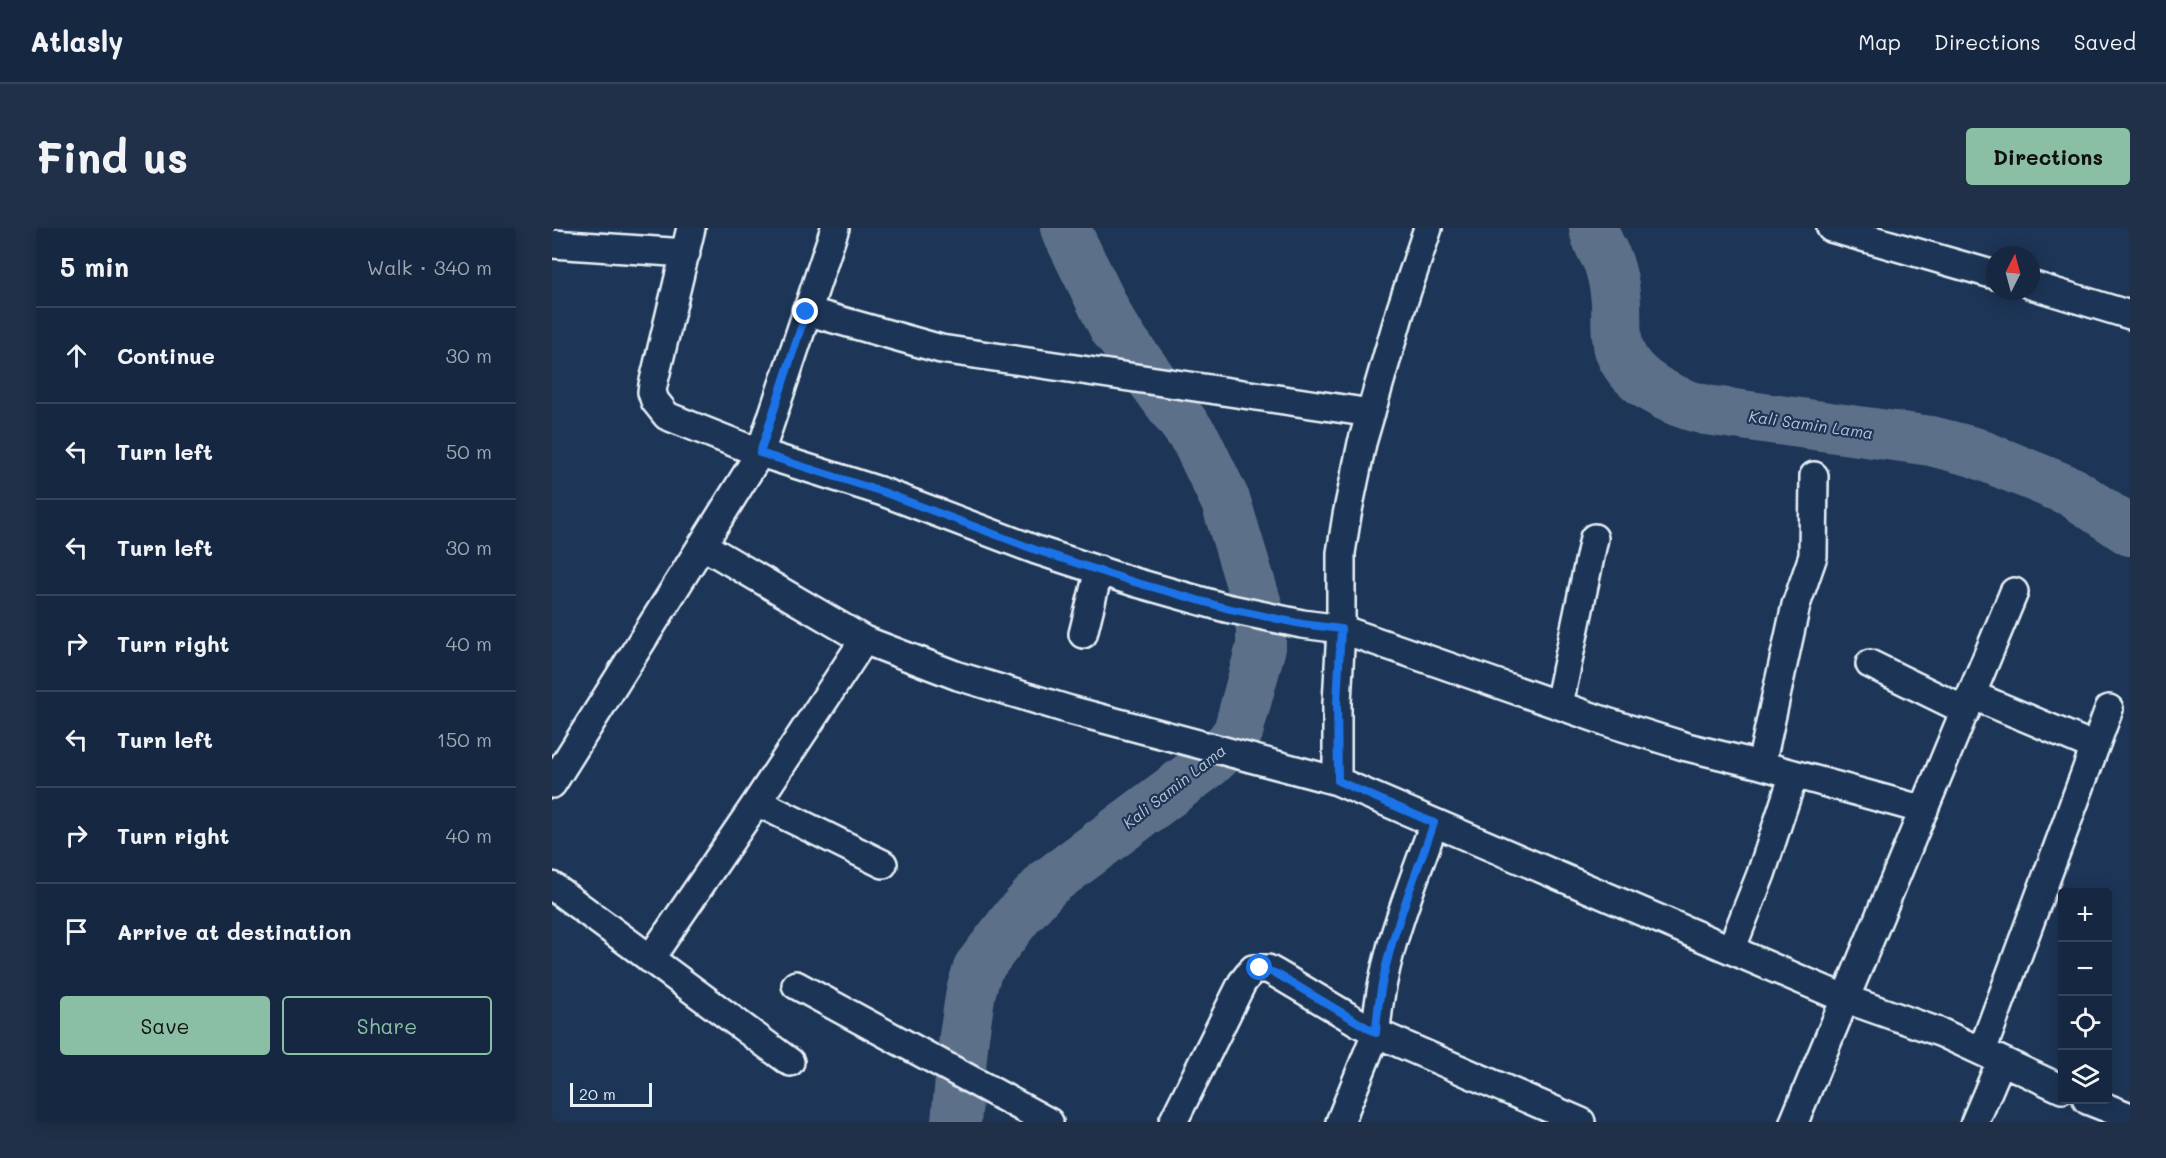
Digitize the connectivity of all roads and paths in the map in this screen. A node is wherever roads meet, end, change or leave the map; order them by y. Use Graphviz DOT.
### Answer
graph roads {
  1 [pos="836,228"];
  2 [pos="1831,228"];
  3 [pos="1426,229"];
  4 [pos="688,240"];
  5 [pos="552,244"];
  6 [pos="1986,272"];
  7 [pos="2040,288"];
  8 [pos="806,312"];
  9 [pos="2130,315"];
  10 [pos="1371,413"];
  11 [pos="760,453"];
  12 [pos="1814,476"];
  13 [pos="1594,538"];
  14 [pos="702,545"];
  15 [pos="1099,570"];
  16 [pos="2014,592"];
  17 [pos="1341,629"];
  18 [pos="1083,634"];
  19 [pos="864,640"];
  20 [pos="1870,664"];
  21 [pos="1969,703"];
  22 [pos="1559,704"];
  23 [pos="2109,709"];
  24 [pos="2095,747"];
  25 [pos="1761,765"];
  26 [pos="1794,774"];
  27 [pos="1338,781"];
  28 [pos="552,784"];
  29 [pos="758,802"];
  30 [pos="1924,810"];
  31 [pos="1434,823"];
  32 [pos="883,864"];
  33 [pos="552,886"];
  34 [pos="1731,950"];
  35 [pos="650,959"];
  36 [pos="796,985"];
  37 [pos="1846,999"];
  38 [pos="1376,1033"];
  39 [pos="1991,1056"];
  40 [pos="790,1062"];
  41 [pos="2058,1087"];
  42 [pos="2098,1104"];
  43 [pos="2130,1117"];
  44 [pos="1573,1120"];
  45 [pos="1049,1122"];
  46 [pos="1173,1122"];
  47 [pos="1340,1122"];
  48 [pos="1794,1122"];
  49 [pos="1975,1122"];
  1 -- 8 [label="street"];
  2 -- 6 [label="street"];
  3 -- 10 [label="street"];
  4 -- 5 [label="street"];
  4 -- 11 [label="street"];
  7 -- 9 [label="street"];
  8 -- 10 [label="street"];
  8 -- 11 [label="street"];
  10 -- 17 [label="street"];
  11 -- 14 [label="street"];
  11 -- 15 [label="street"];
  12 -- 25 [label="street"];
  13 -- 22 [label="street"];
  14 -- 19 [label="street"];
  14 -- 28 [label="street"];
  15 -- 17 [label="street"];
  15 -- 18 [label="street"];
  16 -- 21 [label="street"];
  17 -- 22 [label="street"];
  17 -- 27 [label="street"];
  19 -- 27 [label="street"];
  19 -- 29 [label="street"];
  20 -- 21 [label="street"];
  21 -- 24 [label="street"];
  21 -- 30 [label="street"];
  22 -- 25 [label="street"];
  23 -- 24 [label="street"];
  24 -- 39 [label="street"];
  25 -- 26 [label="street"];
  26 -- 30 [label="street"];
  26 -- 34 [label="street"];
  27 -- 31 [label="street"];
  29 -- 32 [label="street"];
  29 -- 35 [label="street"];
  30 -- 37 [label="street"];
  31 -- 34 [label="street"];
  31 -- 38 [label="street"];
  33 -- 35 [label="street"];
  34 -- 37 [label="street"];
  35 -- 40 [label="street"];
  36 -- 45 [label="street"];
  37 -- 39 [label="street"];
  37 -- 48 [label="street"];
  38 -- 44 [label="street"];
  38 -- 46 [label="street"];
  38 -- 47 [label="street"];
  39 -- 41 [label="street"];
  39 -- 49 [label="street"];
  42 -- 43 [label="street"];
}
